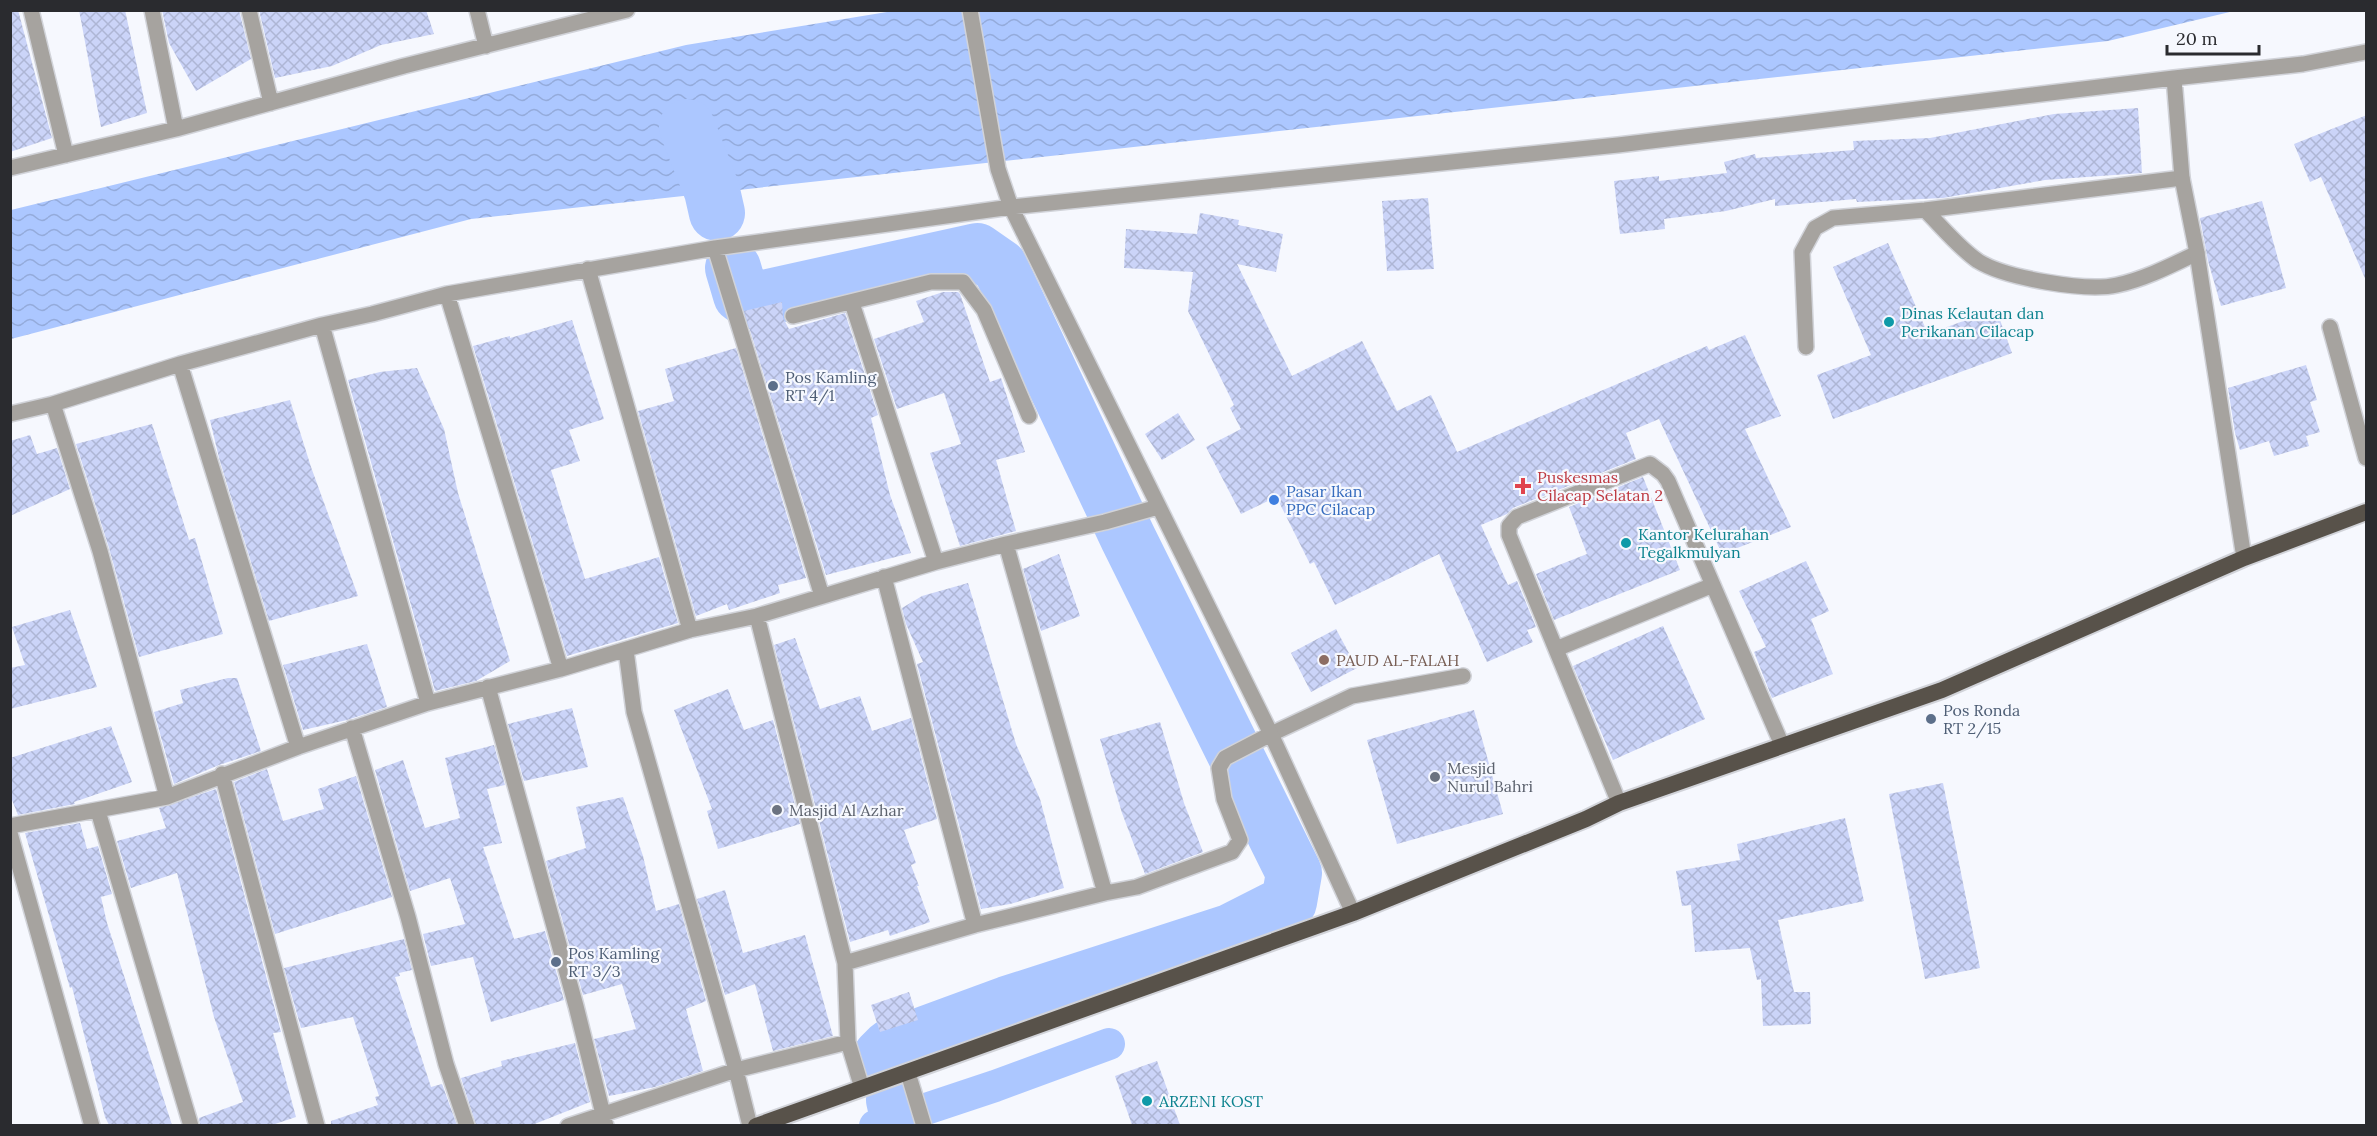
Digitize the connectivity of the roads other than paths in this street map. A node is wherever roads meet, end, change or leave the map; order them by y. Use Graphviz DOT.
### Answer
graph roads {
  1 [pos="31,10"];
  2 [pos="152,10"];
  3 [pos="249,10"];
  4 [pos="477,10"];
  5 [pos="627,10"];
  6 [pos="970,10"];
  7 [pos="602,13"];
  8 [pos="486,46"];
  9 [pos="2367,52"];
  10 [pos="2174,78"];
  11 [pos="271,103"];
  12 [pos="176,129"];
  13 [pos="66,155"];
  14 [pos="10,168"];
  15 [pos="2182,178"];
  16 [pos="1011,207"];
  17 [pos="1925,210"];
  18 [pos="716,248"];
  19 [pos="2198,253"];
  20 [pos="588,269"];
  21 [pos="447,294"];
  22 [pos="852,303"];
  23 [pos="794,316"];
  24 [pos="322,325"];
  25 [pos="2330,327"];
  26 [pos="1806,347"];
  27 [pos="180,364"];
  28 [pos="53,404"];
  29 [pos="10,414"];
  30 [pos="1029,416"];
  31 [pos="2367,458"];
  32 [pos="1158,507"];
  33 [pos="2367,512"];
  34 [pos="1006,544"];
  35 [pos="2244,558"];
  36 [pos="936,562"];
  37 [pos="884,577"];
  38 [pos="1713,585"];
  39 [pos="822,596"];
  40 [pos="757,616"];
  41 [pos="690,630"];
  42 [pos="1556,649"];
  43 [pos="626,650"];
  44 [pos="561,669"];
  45 [pos="1463,676"];
  46 [pos="488,687"];
  47 [pos="428,703"];
  48 [pos="352,728"];
  49 [pos="1271,734"];
  50 [pos="1782,745"];
  51 [pos="298,747"];
  52 [pos="222,774"];
  53 [pos="167,797"];
  54 [pos="1619,802"];
  55 [pos="98,811"];
  56 [pos="10,826"];
  57 [pos="10,832"];
  58 [pos="1105,893"];
  59 [pos="1353,913"];
  60 [pos="975,925"];
  61 [pos="845,963"];
  62 [pos="848,1042"];
  63 [pos="736,1070"];
  64 [pos="908,1073"];
  65 [pos="862,1088"];
  66 [pos="604,1120"];
  67 [pos="92,1125"];
  68 [pos="191,1125"];
  69 [pos="317,1125"];
  70 [pos="467,1125"];
  71 [pos="568,1125"];
  72 [pos="750,1125"];
  73 [pos="756,1125"];
  74 [pos="924,1125"];
  1 -- 13 [label="street"];
  2 -- 12 [label="street"];
  3 -- 11 [label="street"];
  4 -- 8 [label="street"];
  5 -- 7 [label="street"];
  6 -- 16 [label="street"];
  7 -- 8 [label="street"];
  8 -- 11 [label="street"];
  9 -- 10 [label="street"];
  10 -- 15 [label="street"];
  10 -- 16 [label="street"];
  11 -- 12 [label="street"];
  12 -- 13 [label="street"];
  13 -- 14 [label="street"];
  15 -- 17 [label="street"];
  15 -- 19 [label="street"];
  16 -- 18 [label="street"];
  16 -- 32 [label="street"];
  17 -- 19 [label="street"];
  17 -- 26 [label="street"];
  18 -- 20 [label="street"];
  18 -- 39 [label="street"];
  19 -- 35 [label="street"];
  20 -- 21 [label="street"];
  20 -- 41 [label="street"];
  21 -- 24 [label="street"];
  21 -- 44 [label="street"];
  22 -- 23 [label="street"];
  22 -- 30 [label="street"];
  22 -- 36 [label="street"];
  24 -- 27 [label="street"];
  24 -- 47 [label="street"];
  25 -- 31 [label="street"];
  27 -- 28 [label="street"];
  27 -- 51 [label="street"];
  28 -- 29 [label="street"];
  28 -- 53 [label="street"];
  32 -- 34 [label="street"];
  32 -- 49 [label="street"];
  33 -- 35 [label="highway"];
  34 -- 36 [label="street"];
  34 -- 58 [label="street"];
  35 -- 50 [label="highway"];
  36 -- 37 [label="street"];
  37 -- 39 [label="street"];
  37 -- 60 [label="street"];
  38 -- 42 [label="street"];
  38 -- 42 [label="street"];
  38 -- 50 [label="street"];
  39 -- 40 [label="street"];
  40 -- 41 [label="street"];
  40 -- 61 [label="street"];
  41 -- 43 [label="street"];
  42 -- 54 [label="street"];
  43 -- 44 [label="street"];
  43 -- 63 [label="street"];
  44 -- 46 [label="street"];
  45 -- 49 [label="street"];
  46 -- 47 [label="street"];
  46 -- 66 [label="street"];
  47 -- 48 [label="street"];
  48 -- 51 [label="street"];
  48 -- 70 [label="street"];
  49 -- 58 [label="street"];
  49 -- 59 [label="street"];
  50 -- 54 [label="highway"];
  51 -- 52 [label="street"];
  52 -- 53 [label="street"];
  52 -- 69 [label="street"];
  53 -- 55 [label="street"];
  54 -- 59 [label="highway"];
  55 -- 56 [label="street"];
  55 -- 68 [label="street"];
  57 -- 67 [label="street"];
  58 -- 60 [label="street"];
  59 -- 64 [label="highway"];
  60 -- 61 [label="street"];
  61 -- 62 [label="street"];
  62 -- 63 [label="street"];
  62 -- 65 [label="street"];
  63 -- 66 [label="street"];
  63 -- 72 [label="street"];
  64 -- 65 [label="highway"];
  64 -- 74 [label="street"];
  65 -- 73 [label="highway"];
  66 -- 71 [label="street"];
}
